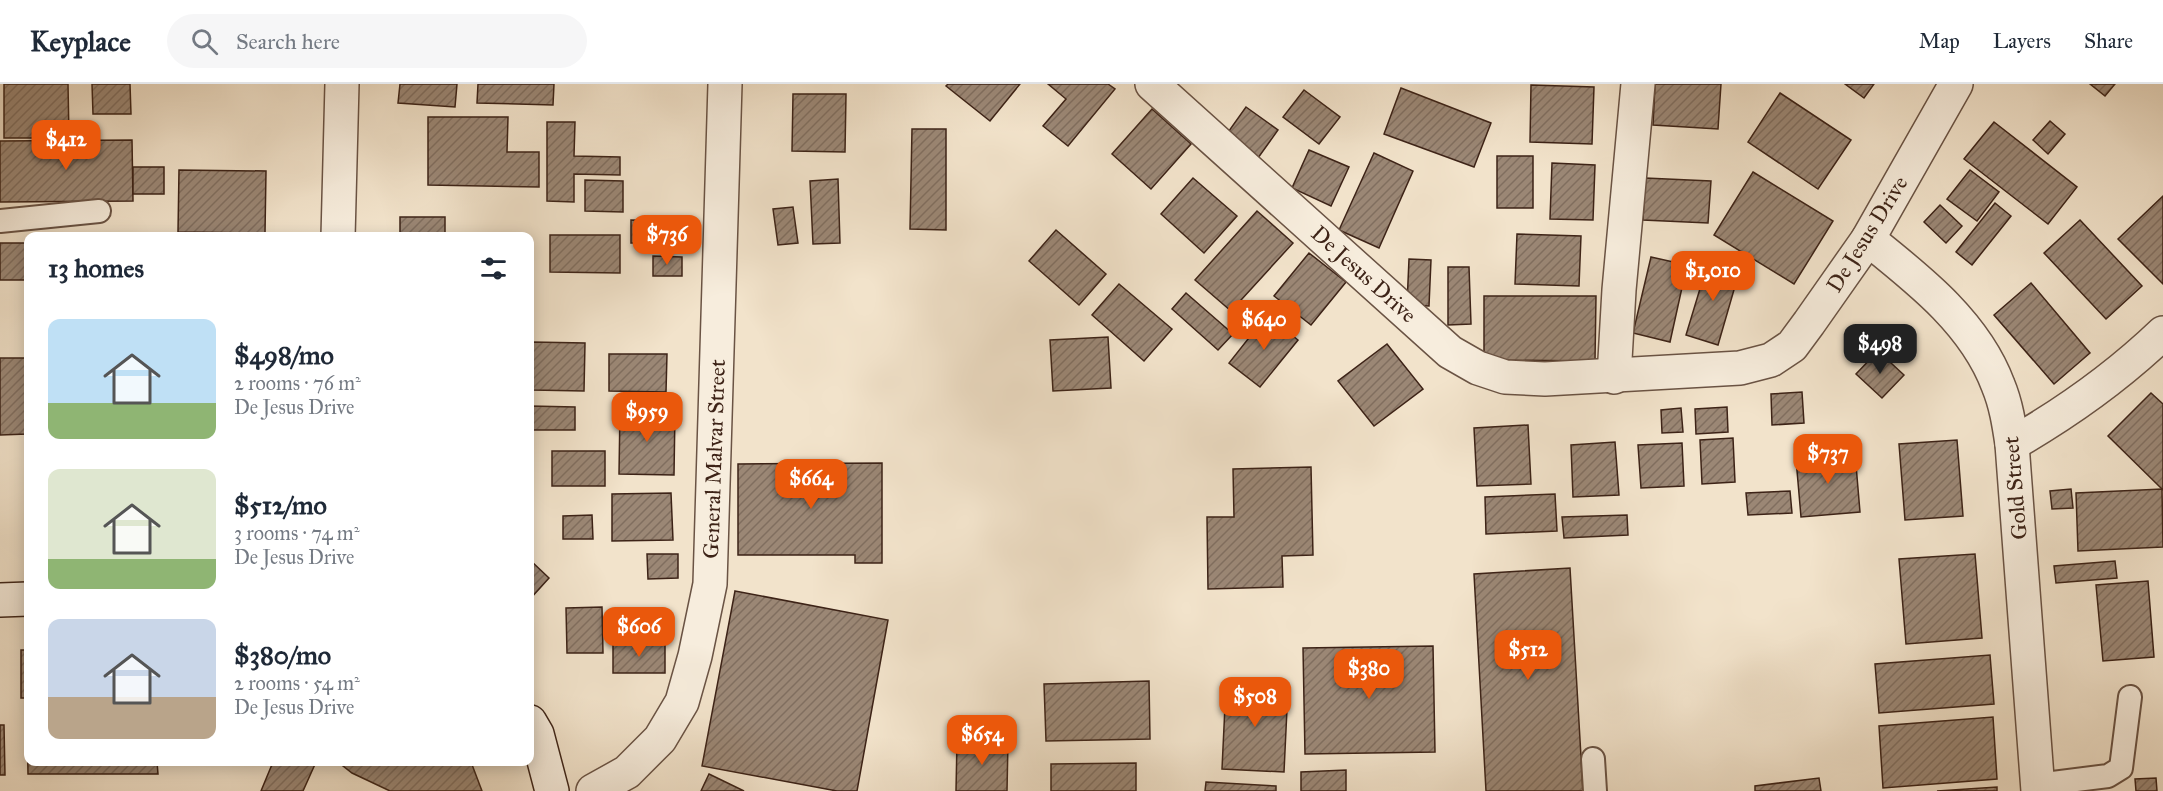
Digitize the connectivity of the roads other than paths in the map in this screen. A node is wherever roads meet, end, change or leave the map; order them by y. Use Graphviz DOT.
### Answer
graph roads {
  1 [pos="342,84"];
  2 [pos="725,84"];
  3 [pos="1152,84"];
  4 [pos="1638,84"];
  5 [pos="1956,84"];
  6 [pos="99,211"];
  7 [pos="0,221"];
  8 [pos="338,232"];
  9 [pos="1868,238"];
  10 [pos="2163,333"];
  11 [pos="1614,376"];
  12 [pos="2012,444"];
  13 [pos="24,599"];
  14 [pos="0,600"];
  15 [pos="2130,697"];
  16 [pos="534,729"];
  17 [pos="1593,759"];
  18 [pos="2037,788"];
  19 [pos="552,791"];
  20 [pos="593,791"];
  21 [pos="1595,791"];
  1 -- 8 [label="street"];
  2 -- 20 [label="street, General Malvar Street"];
  3 -- 11 [label="street, De Jesus Drive"];
  4 -- 11 [label="street"];
  5 -- 9 [label="street, De Jesus Drive"];
  6 -- 7 [label="lane"];
  9 -- 11 [label="street, De Jesus Drive"];
  9 -- 12 [label="street, Gold Street"];
  10 -- 12 [label="street"];
  12 -- 18 [label="street, Gold Street"];
  13 -- 14 [label="street"];
  15 -- 18 [label="lane"];
  16 -- 19 [label="street"];
  17 -- 21 [label="lane"];
}
